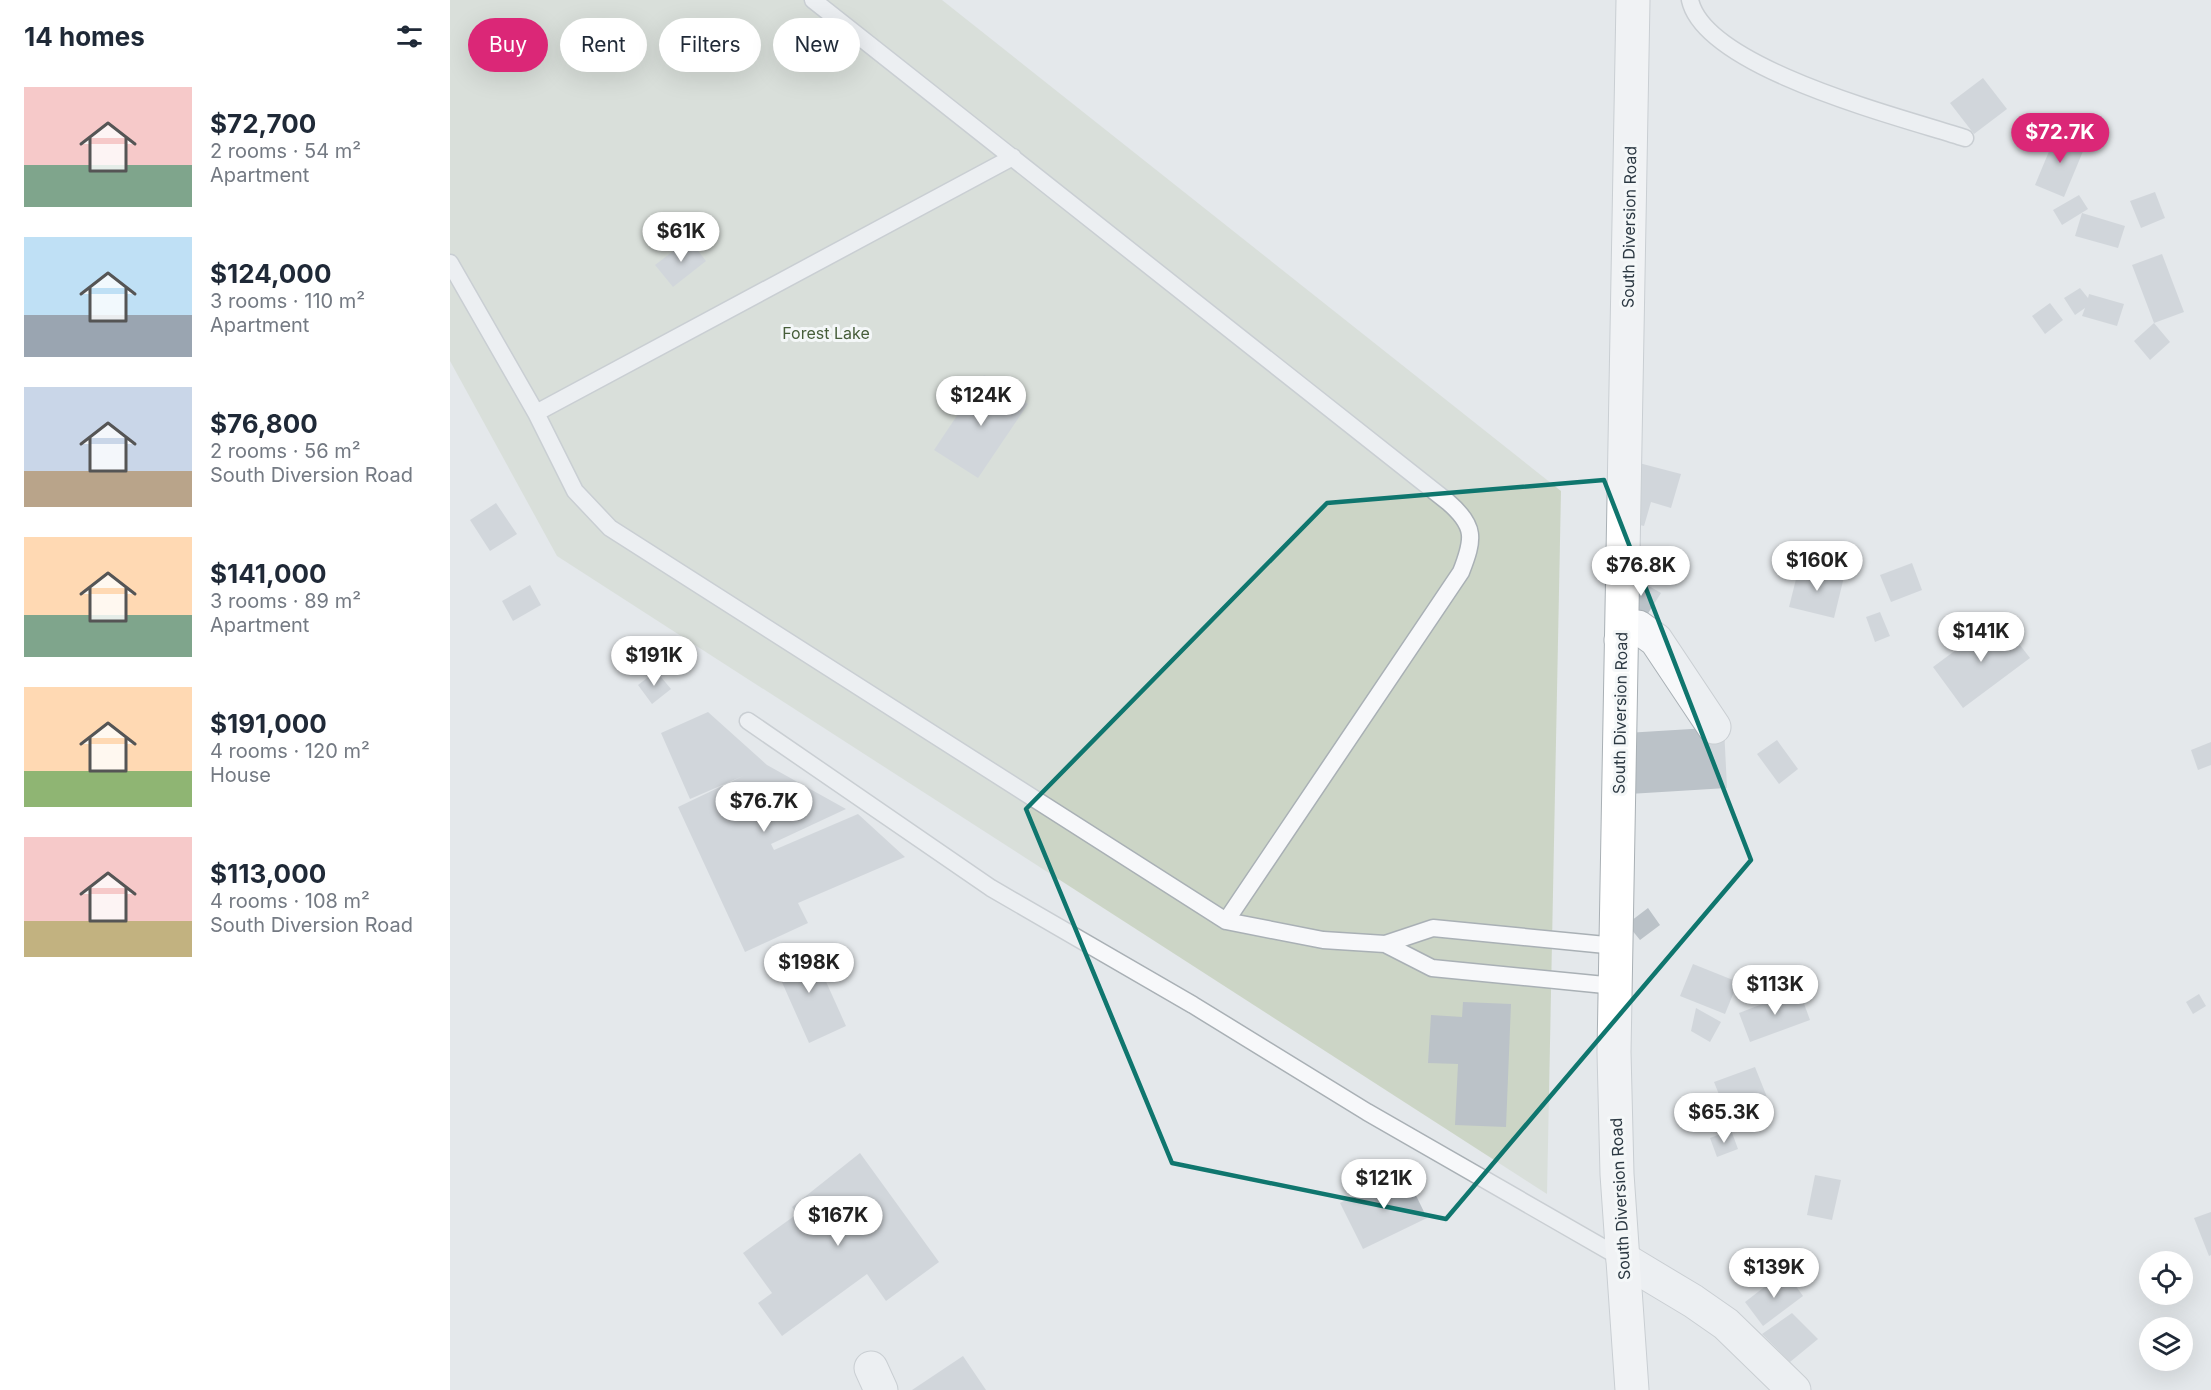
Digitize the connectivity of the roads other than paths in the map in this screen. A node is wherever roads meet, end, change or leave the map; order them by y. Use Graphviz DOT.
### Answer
graph roads {
  1 [pos="813,0"];
  2 [pos="1633,0"];
  3 [pos="1690,0"];
  4 [pos="1965,138"];
  5 [pos="1013,157"];
  6 [pos="450,263"];
  7 [pos="536,413"];
  8 [pos="1621,640"];
  9 [pos="748,721"];
  10 [pos="1714,727"];
  11 [pos="1226,921"];
  12 [pos="1385,944"];
  13 [pos="1616,946"];
  14 [pos="1615,986"];
  15 [pos="1623,1259"];
  16 [pos="1632,1390"];
  17 [pos="1794,1390"];
  1 -- 5 [label="lane"];
  2 -- 8 [label="main road, South Diversion Road"];
  3 -- 4 [label="lane"];
  5 -- 7 [label="lane"];
  5 -- 11 [label="lane"];
  6 -- 7 [label="lane"];
  7 -- 11 [label="lane"];
  8 -- 10 [label="street"];
  8 -- 13 [label="main road, South Diversion Road"];
  9 -- 15 [label="lane"];
  11 -- 12 [label="lane"];
  12 -- 13 [label="lane"];
  12 -- 14 [label="lane"];
  13 -- 14 [label="main road, South Diversion Road"];
  14 -- 15 [label="main road, South Diversion Road"];
  15 -- 16 [label="main road, South Diversion Road"];
  15 -- 17 [label="street"];
}
